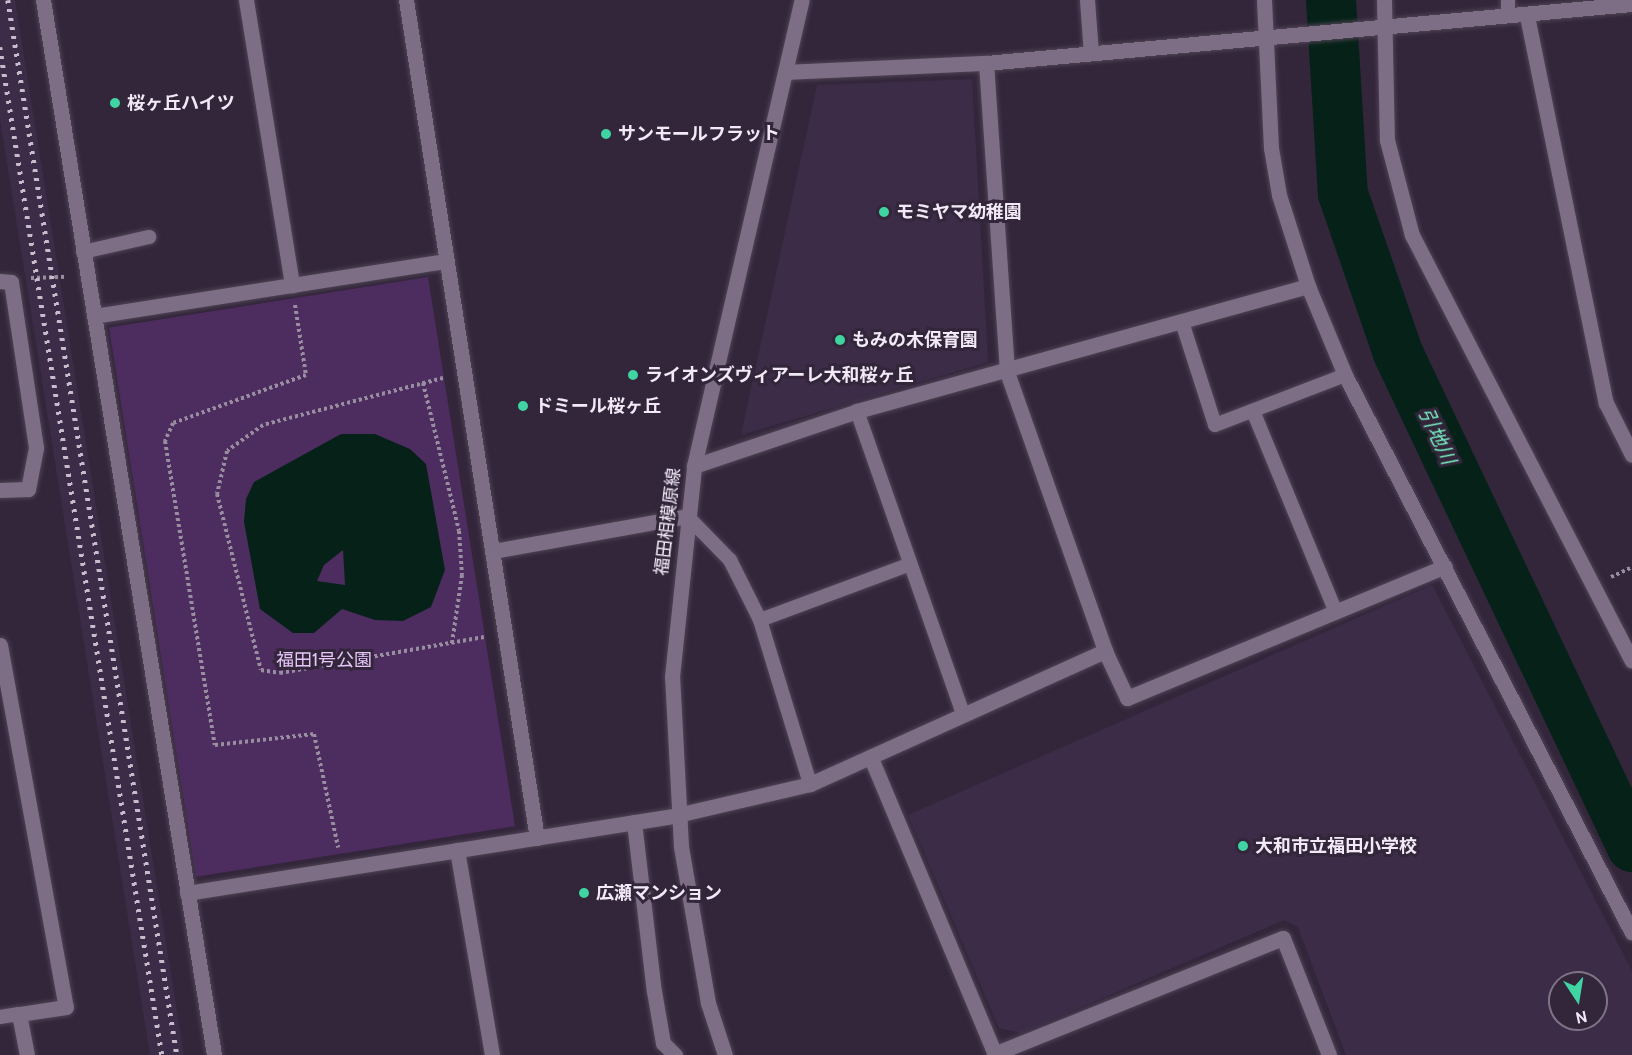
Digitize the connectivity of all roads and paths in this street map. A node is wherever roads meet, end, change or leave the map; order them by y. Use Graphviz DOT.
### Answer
graph roads {
  1 [pos="44,0"];
  2 [pos="246,0"];
  3 [pos="406,0"];
  4 [pos="802,0"];
  5 [pos="1087,0"];
  6 [pos="1264,0"];
  7 [pos="1384,0"];
  8 [pos="1509,0"];
  9 [pos="1630,2"];
  10 [pos="1508,16"];
  11 [pos="1527,16"];
  12 [pos="1384,26"];
  13 [pos="1264,36"];
  14 [pos="1091,53"];
  15 [pos="986,63"];
  16 [pos="786,72"];
  17 [pos="149,237"];
  18 [pos="83,252"];
  19 [pos="447,261"];
  20 [pos="87,277"];
  21 [pos="6,281"];
  22 [pos="292,285"];
  23 [pos="1308,286"];
  24 [pos="94,316"];
  25 [pos="1182,322"];
  26 [pos="1007,372"];
  27 [pos="465,373"];
  28 [pos="1345,375"];
  29 [pos="423,383"];
  30 [pos="857,411"];
  31 [pos="1253,411"];
  32 [pos="1632,455"];
  33 [pos="694,466"];
  34 [pos="0,490"];
  35 [pos="687,516"];
  36 [pos="493,551"];
  37 [pos="908,565"];
  38 [pos="1445,566"];
  39 [pos="1335,610"];
  40 [pos="760,620"];
  41 [pos="506,633"];
  42 [pos="452,643"];
  43 [pos="0,645"];
  44 [pos="1105,651"];
  45 [pos="1632,661"];
  46 [pos="963,713"];
  47 [pos="871,758"];
  48 [pos="810,784"];
  49 [pos="677,815"];
  50 [pos="634,822"];
  51 [pos="537,838"];
  52 [pos="457,850"];
  53 [pos="342,868"];
  54 [pos="187,893"];
  55 [pos="1632,933"];
  56 [pos="19,1014"];
  57 [pos="0,1017"];
  58 [pos="994,1054"];
  59 [pos="27,1055"];
  60 [pos="214,1055"];
  61 [pos="492,1055"];
  62 [pos="675,1055"];
  63 [pos="725,1055"];
  64 [pos="1329,1055"];
  1 -- 18 [label="street"];
  2 -- 22 [label="street"];
  3 -- 19 [label="street"];
  4 -- 16 [label="street, 福田相模原線"];
  5 -- 14 [label="street"];
  6 -- 13 [label="street"];
  7 -- 12 [label="street"];
  8 -- 10 [label="lane"];
  9 -- 11 [label="street"];
  10 -- 11 [label="street"];
  10 -- 12 [label="street"];
  11 -- 32 [label="street"];
  12 -- 13 [label="street"];
  12 -- 45 [label="street"];
  13 -- 14 [label="street"];
  13 -- 23 [label="street"];
  14 -- 15 [label="street"];
  15 -- 16 [label="street"];
  15 -- 26 [label="street"];
  16 -- 33 [label="street, 福田相模原線"];
  17 -- 18 [label="lane"];
  18 -- 20 [label="street"];
  19 -- 22 [label="street"];
  19 -- 27 [label="street"];
  20 -- 21 [label="path"];
  20 -- 24 [label="street"];
  21 -- 34 [label="street"];
  22 -- 24 [label="street"];
  22 -- 53 [label="path"];
  23 -- 25 [label="street"];
  23 -- 28 [label="street"];
  24 -- 54 [label="street"];
  25 -- 26 [label="street"];
  25 -- 31 [label="lane"];
  26 -- 30 [label="street"];
  26 -- 44 [label="street"];
  27 -- 29 [label="path"];
  27 -- 36 [label="street"];
  28 -- 31 [label="lane"];
  28 -- 38 [label="street"];
  29 -- 42 [label="path"];
  29 -- 42 [label="path"];
  30 -- 33 [label="street"];
  30 -- 37 [label="lane"];
  31 -- 39 [label="lane"];
  33 -- 35 [label="street, 福田相模原線"];
  35 -- 36 [label="street"];
  35 -- 40 [label="lane"];
  35 -- 49 [label="street, 福田相模原線"];
  36 -- 41 [label="street"];
  37 -- 40 [label="lane"];
  37 -- 46 [label="lane"];
  38 -- 39 [label="street"];
  38 -- 55 [label="street"];
  39 -- 44 [label="street"];
  40 -- 48 [label="lane"];
  41 -- 42 [label="path"];
  41 -- 51 [label="street"];
  43 -- 56 [label="street"];
  44 -- 46 [label="street"];
  46 -- 47 [label="street"];
  47 -- 48 [label="street"];
  47 -- 58 [label="street"];
  48 -- 49 [label="street"];
  49 -- 50 [label="street"];
  49 -- 63 [label="street, 福田相模原線"];
  50 -- 51 [label="street"];
  50 -- 62 [label="street"];
  51 -- 52 [label="street"];
  52 -- 53 [label="street"];
  52 -- 61 [label="street"];
  53 -- 54 [label="street"];
  54 -- 60 [label="street"];
  56 -- 57 [label="lane"];
  56 -- 59 [label="street"];
  58 -- 64 [label="street"];
}
